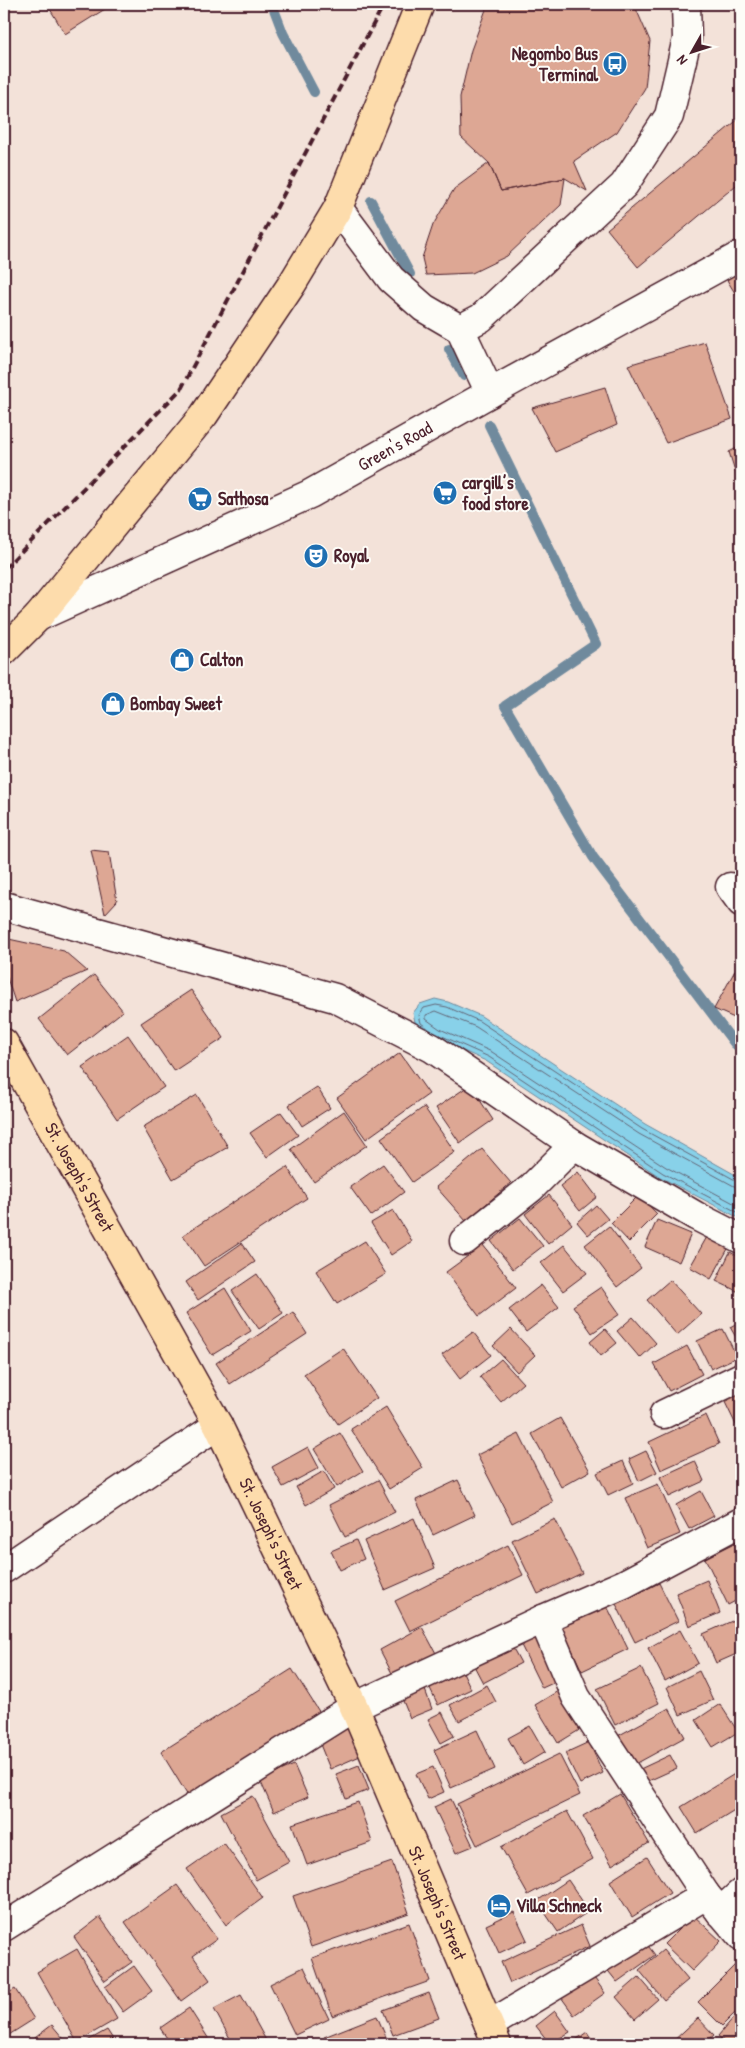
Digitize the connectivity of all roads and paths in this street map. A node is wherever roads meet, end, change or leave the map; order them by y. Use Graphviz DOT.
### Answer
graph roads {
  1 [pos="420,4"];
  2 [pos="686,4"];
  3 [pos="338,208"];
  4 [pos="741,255"];
  5 [pos="460,329"];
  6 [pos="490,392"];
  7 [pos="38,616"];
  8 [pos="4,651"];
  9 [pos="4,906"];
  10 [pos="4,1043"];
  11 [pos="574,1145"];
  12 [pos="741,1239"];
  13 [pos="464,1241"];
  14 [pos="741,1377"];
  15 [pos="664,1414"];
  16 [pos="218,1425"];
  17 [pos="741,1522"];
  18 [pos="4,1569"];
  19 [pos="543,1619"];
  20 [pos="354,1707"];
  21 [pos="741,1893"];
  22 [pos="713,1904"];
  23 [pos="4,1927"];
  24 [pos="741,1936"];
  25 [pos="493,2034"];
  1 -- 3 [label="main road"];
  2 -- 5 [label="street"];
  3 -- 5 [label="street"];
  3 -- 7 [label="main road"];
  4 -- 6 [label="street, Green's Road"];
  5 -- 6 [label="street"];
  6 -- 7 [label="street, Green's Road"];
  7 -- 8 [label="main road"];
  9 -- 11 [label="street"];
  10 -- 16 [label="main road, St. Joseph's Street"];
  11 -- 12 [label="street"];
  11 -- 13 [label="street"];
  14 -- 15 [label="street"];
  16 -- 18 [label="street"];
  16 -- 20 [label="main road, St. Joseph's Street"];
  17 -- 19 [label="street"];
  19 -- 20 [label="street"];
  19 -- 22 [label="street"];
  20 -- 23 [label="street"];
  20 -- 25 [label="main road, St. Joseph's Street"];
  21 -- 22 [label="street"];
  22 -- 24 [label="street"];
  22 -- 25 [label="street"];
}
